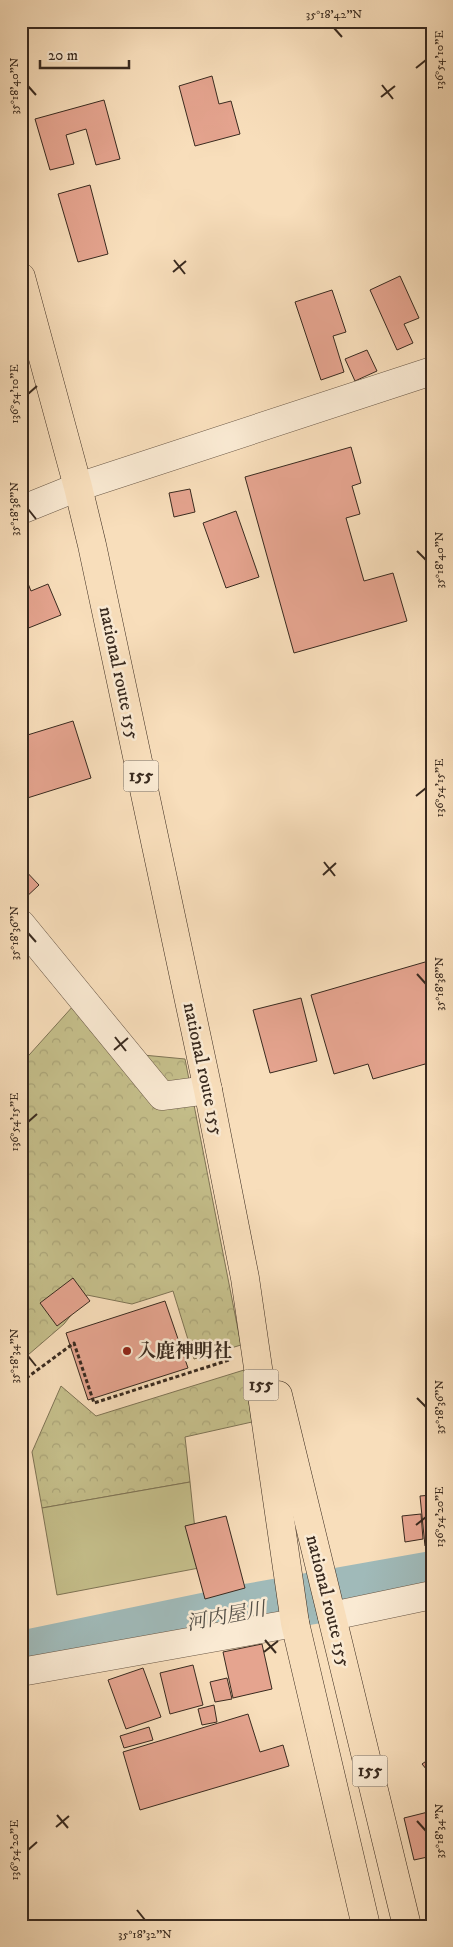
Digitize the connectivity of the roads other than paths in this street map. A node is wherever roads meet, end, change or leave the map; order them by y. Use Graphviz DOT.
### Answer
graph roads {
  1 [pos="21,278"];
  2 [pos="432,371"];
  3 [pos="78,487"];
  4 [pos="21,510"];
  5 [pos="21,924"];
  6 [pos="208,1090"];
  7 [pos="245,1278"];
  8 [pos="289,1490"];
  9 [pos="432,1595"];
  10 [pos="332,1616"];
  11 [pos="295,1623"];
  12 [pos="21,1672"];
  13 [pos="366,1926"];
  14 [pos="407,1926"];
  1 -- 3 [label="highway, national route 155 / 155"];
  2 -- 3 [label="street"];
  3 -- 4 [label="street"];
  3 -- 6 [label="highway, national route 155 / 155"];
  5 -- 6 [label="street"];
  6 -- 7 [label="highway, national route 155 / 155"];
  7 -- 8 [label="highway, national route 155 / 155"];
  7 -- 8 [label="highway, national route 155 / 155"];
  8 -- 10 [label="highway, national route 155 / 155"];
  8 -- 11 [label="highway, national route 155 / 155"];
  9 -- 10 [label="street"];
  10 -- 14 [label="highway, national route 155 / 155"];
  11 -- 12 [label="street"];
  11 -- 13 [label="highway, national route 155 / 155"];
}
